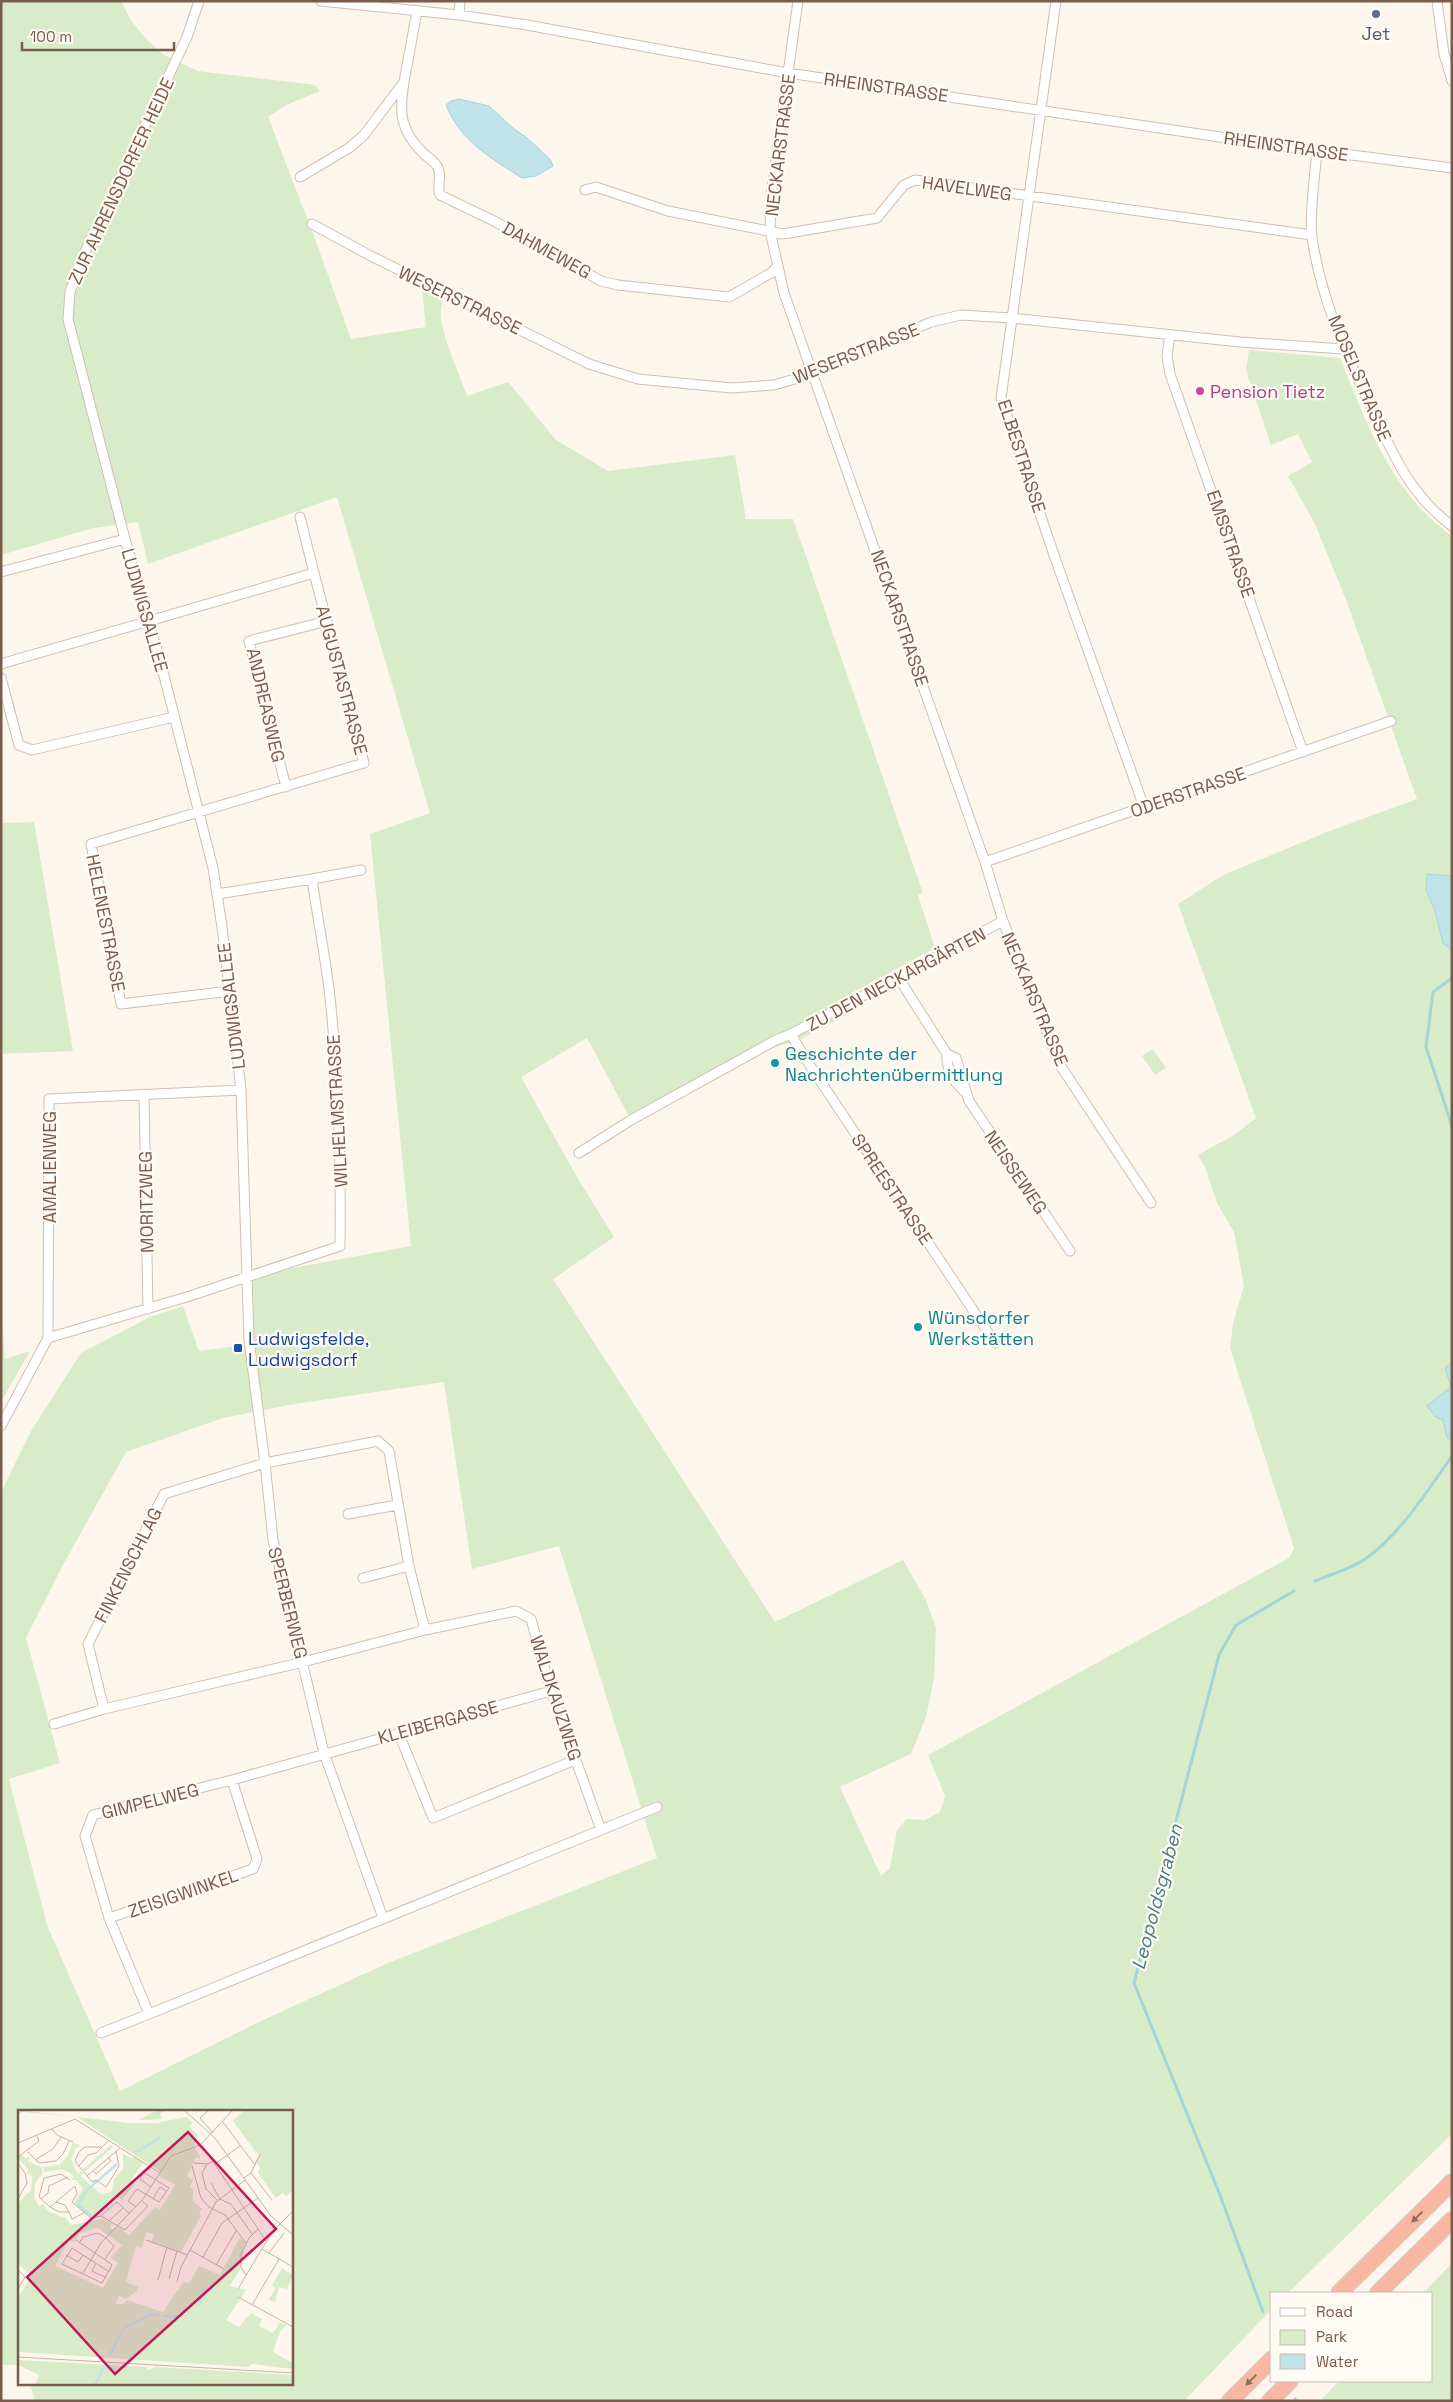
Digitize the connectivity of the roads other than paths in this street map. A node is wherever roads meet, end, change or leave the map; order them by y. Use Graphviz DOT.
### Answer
graph roads {
  1 [pos="199,1"];
  2 [pos="321,1"];
  3 [pos="460,1"];
  4 [pos="798,1"];
  5 [pos="1056,1"];
  6 [pos="1437,1"];
  7 [pos="417,11"];
  8 [pos="459,15"];
  9 [pos="788,73"];
  10 [pos="1452,81"];
  11 [pos="404,82"];
  12 [pos="1040,110"];
  13 [pos="1317,151"];
  14 [pos="1452,168"];
  15 [pos="300,177"];
  16 [pos="585,190"];
  17 [pos="1027,196"];
  18 [pos="312,224"];
  19 [pos="770,231"];
  20 [pos="1312,235"];
  21 [pos="777,267"];
  22 [pos="1010,318"];
  23 [pos="1170,335"];
  24 [pos="1343,349"];
  25 [pos="812,374"];
  26 [pos="300,517"];
  27 [pos="1452,526"];
  28 [pos="125,539"];
  29 [pos="1,572"];
  30 [pos="314,574"];
  31 [pos="327,621"];
  32 [pos="150,622"];
  33 [pos="1,664"];
  34 [pos="1,678"];
  35 [pos="174,717"];
  36 [pos="1391,721"];
  37 [pos="1303,752"];
  38 [pos="286,787"];
  39 [pos="1144,807"];
  40 [pos="198,813"];
  41 [pos="985,862"];
  42 [pos="361,870"];
  43 [pos="312,879"];
  44 [pos="217,894"];
  45 [pos="1003,921"];
  46 [pos="898,977"];
  47 [pos="230,991"];
  48 [pos="791,1034"];
  49 [pos="241,1090"];
  50 [pos="144,1095"];
  51 [pos="579,1153"];
  52 [pos="1151,1204"];
  53 [pos="1070,1251"];
  54 [pos="246,1277"];
  55 [pos="148,1309"];
  56 [pos="48,1338"];
  57 [pos="995,1343"];
  58 [pos="1,1426"];
  59 [pos="265,1463"];
  60 [pos="397,1505"];
  61 [pos="348,1514"];
  62 [pos="409,1566"];
  63 [pos="363,1578"];
  64 [pos="425,1630"];
  65 [pos="303,1662"];
  66 [pos="551,1691"];
  67 [pos="104,1709"];
  68 [pos="54,1724"];
  69 [pos="399,1734"];
  70 [pos="324,1753"];
  71 [pos="575,1760"];
  72 [pos="232,1780"];
  73 [pos="656,1807"];
  74 [pos="601,1830"];
  75 [pos="109,1918"];
  76 [pos="383,1918"];
  77 [pos="149,2014"];
  78 [pos="100,2033"];
  79 [pos="1452,2182"];
  80 [pos="1452,2220"];
  81 [pos="1340,2292"];
  82 [pos="1379,2292"];
  83 [pos="1270,2361"];
  84 [pos="1289,2382"];
  85 [pos="1230,2401"];
  86 [pos="1270,2401"];
  1 -- 28 [label="street, ZUR AHRENSDORFER HEIDE"];
  2 -- 7 [label="street, RHEINSTRASSE"];
  3 -- 8 [label="street"];
  4 -- 9 [label="street, NECKARSTRASSE"];
  5 -- 12 [label="street, ELBESTRASSE"];
  6 -- 10 [label="street"];
  7 -- 8 [label="street, RHEINSTRASSE"];
  7 -- 11 [label="street"];
  8 -- 9 [label="street, RHEINSTRASSE"];
  9 -- 12 [label="street, RHEINSTRASSE"];
  9 -- 19 [label="street, NECKARSTRASSE"];
  11 -- 15 [label="street"];
  11 -- 21 [label="street, DAHMEWEG"];
  12 -- 13 [label="street, RHEINSTRASSE"];
  12 -- 17 [label="street, ELBESTRASSE"];
  13 -- 14 [label="street, RHEINSTRASSE"];
  13 -- 20 [label="street, MOSELSTRASSE"];
  16 -- 19 [label="street, HAVELWEG"];
  17 -- 19 [label="street, HAVELWEG"];
  17 -- 20 [label="street, HAVELWEG"];
  17 -- 22 [label="street, ELBESTRASSE"];
  18 -- 25 [label="street, WESERSTRASSE"];
  19 -- 21 [label="street, NECKARSTRASSE"];
  20 -- 24 [label="street, MOSELSTRASSE"];
  21 -- 25 [label="street, NECKARSTRASSE"];
  22 -- 23 [label="street, WESERSTRASSE"];
  22 -- 25 [label="street, WESERSTRASSE"];
  22 -- 39 [label="street, ELBESTRASSE"];
  23 -- 24 [label="street, WESERSTRASSE"];
  23 -- 37 [label="street, EMSSTRASSE"];
  24 -- 27 [label="street, MOSELSTRASSE"];
  25 -- 41 [label="street, NECKARSTRASSE"];
  26 -- 30 [label="street, AUGUSTASTRASSE"];
  28 -- 29 [label="street"];
  28 -- 32 [label="street, LUDWIGSALLEE"];
  30 -- 31 [label="street, AUGUSTASTRASSE"];
  30 -- 32 [label="street"];
  31 -- 38 [label="street, AUGUSTASTRASSE"];
  31 -- 38 [label="street, ANDREASWEG"];
  32 -- 33 [label="street"];
  32 -- 35 [label="street, LUDWIGSALLEE"];
  34 -- 35 [label="street"];
  35 -- 40 [label="street, LUDWIGSALLEE"];
  36 -- 37 [label="street, ODERSTRASSE"];
  37 -- 39 [label="street, ODERSTRASSE"];
  38 -- 40 [label="street, AUGUSTASTRASSE"];
  39 -- 41 [label="street, ODERSTRASSE"];
  40 -- 44 [label="street, LUDWIGSALLEE"];
  40 -- 47 [label="street, HELENESTRASSE"];
  41 -- 45 [label="street, NECKARSTRASSE"];
  42 -- 43 [label="street"];
  43 -- 44 [label="street"];
  43 -- 54 [label="street, WILHELMSTRASSE"];
  44 -- 47 [label="street, LUDWIGSALLEE"];
  45 -- 46 [label="street, ZU DEN NECKARGÄRTEN"];
  45 -- 52 [label="street, NECKARSTRASSE"];
  46 -- 48 [label="street, ZU DEN NECKARGÄRTEN"];
  46 -- 53 [label="street, NEISSEWEG"];
  47 -- 49 [label="street, LUDWIGSALLEE"];
  48 -- 51 [label="street, ZU DEN NECKARGÄRTEN"];
  48 -- 57 [label="street, SPREESTRASSE"];
  49 -- 50 [label="street, AMALIENWEG"];
  49 -- 54 [label="street, LUDWIGSALLEE"];
  50 -- 55 [label="street, MORITZWEG"];
  50 -- 56 [label="street, AMALIENWEG"];
  54 -- 55 [label="street"];
  54 -- 59 [label="street, SPERBERWEG"];
  55 -- 56 [label="street"];
  56 -- 58 [label="street"];
  59 -- 60 [label="street, FINKENSCHLAG"];
  59 -- 65 [label="street, SPERBERWEG"];
  59 -- 67 [label="street, FINKENSCHLAG"];
  60 -- 61 [label="street"];
  60 -- 62 [label="street"];
  62 -- 63 [label="street"];
  62 -- 64 [label="street"];
  64 -- 65 [label="street, WALDKAUZWEG"];
  64 -- 66 [label="street, WALDKAUZWEG"];
  65 -- 67 [label="street"];
  65 -- 70 [label="street, SPERBERWEG"];
  66 -- 69 [label="street, KLEIBERGASSE"];
  66 -- 71 [label="street, WALDKAUZWEG"];
  67 -- 68 [label="street"];
  69 -- 70 [label="street, KLEIBERGASSE"];
  69 -- 71 [label="street"];
  70 -- 72 [label="street, GIMPELWEG"];
  70 -- 76 [label="street, SPERBERWEG"];
  71 -- 74 [label="street, WALDKAUZWEG"];
  72 -- 75 [label="street, ZEISIGWINKEL"];
  72 -- 75 [label="street, GIMPELWEG"];
  73 -- 74 [label="street"];
  74 -- 76 [label="street"];
  75 -- 77 [label="street, GIMPELWEG"];
  76 -- 77 [label="street"];
  77 -- 78 [label="street"];
  79 -- 81 [label="highway, one-way"];
  80 -- 82 [label="highway"];
  83 -- 85 [label="highway, one-way"];
  84 -- 86 [label="highway"];
}
